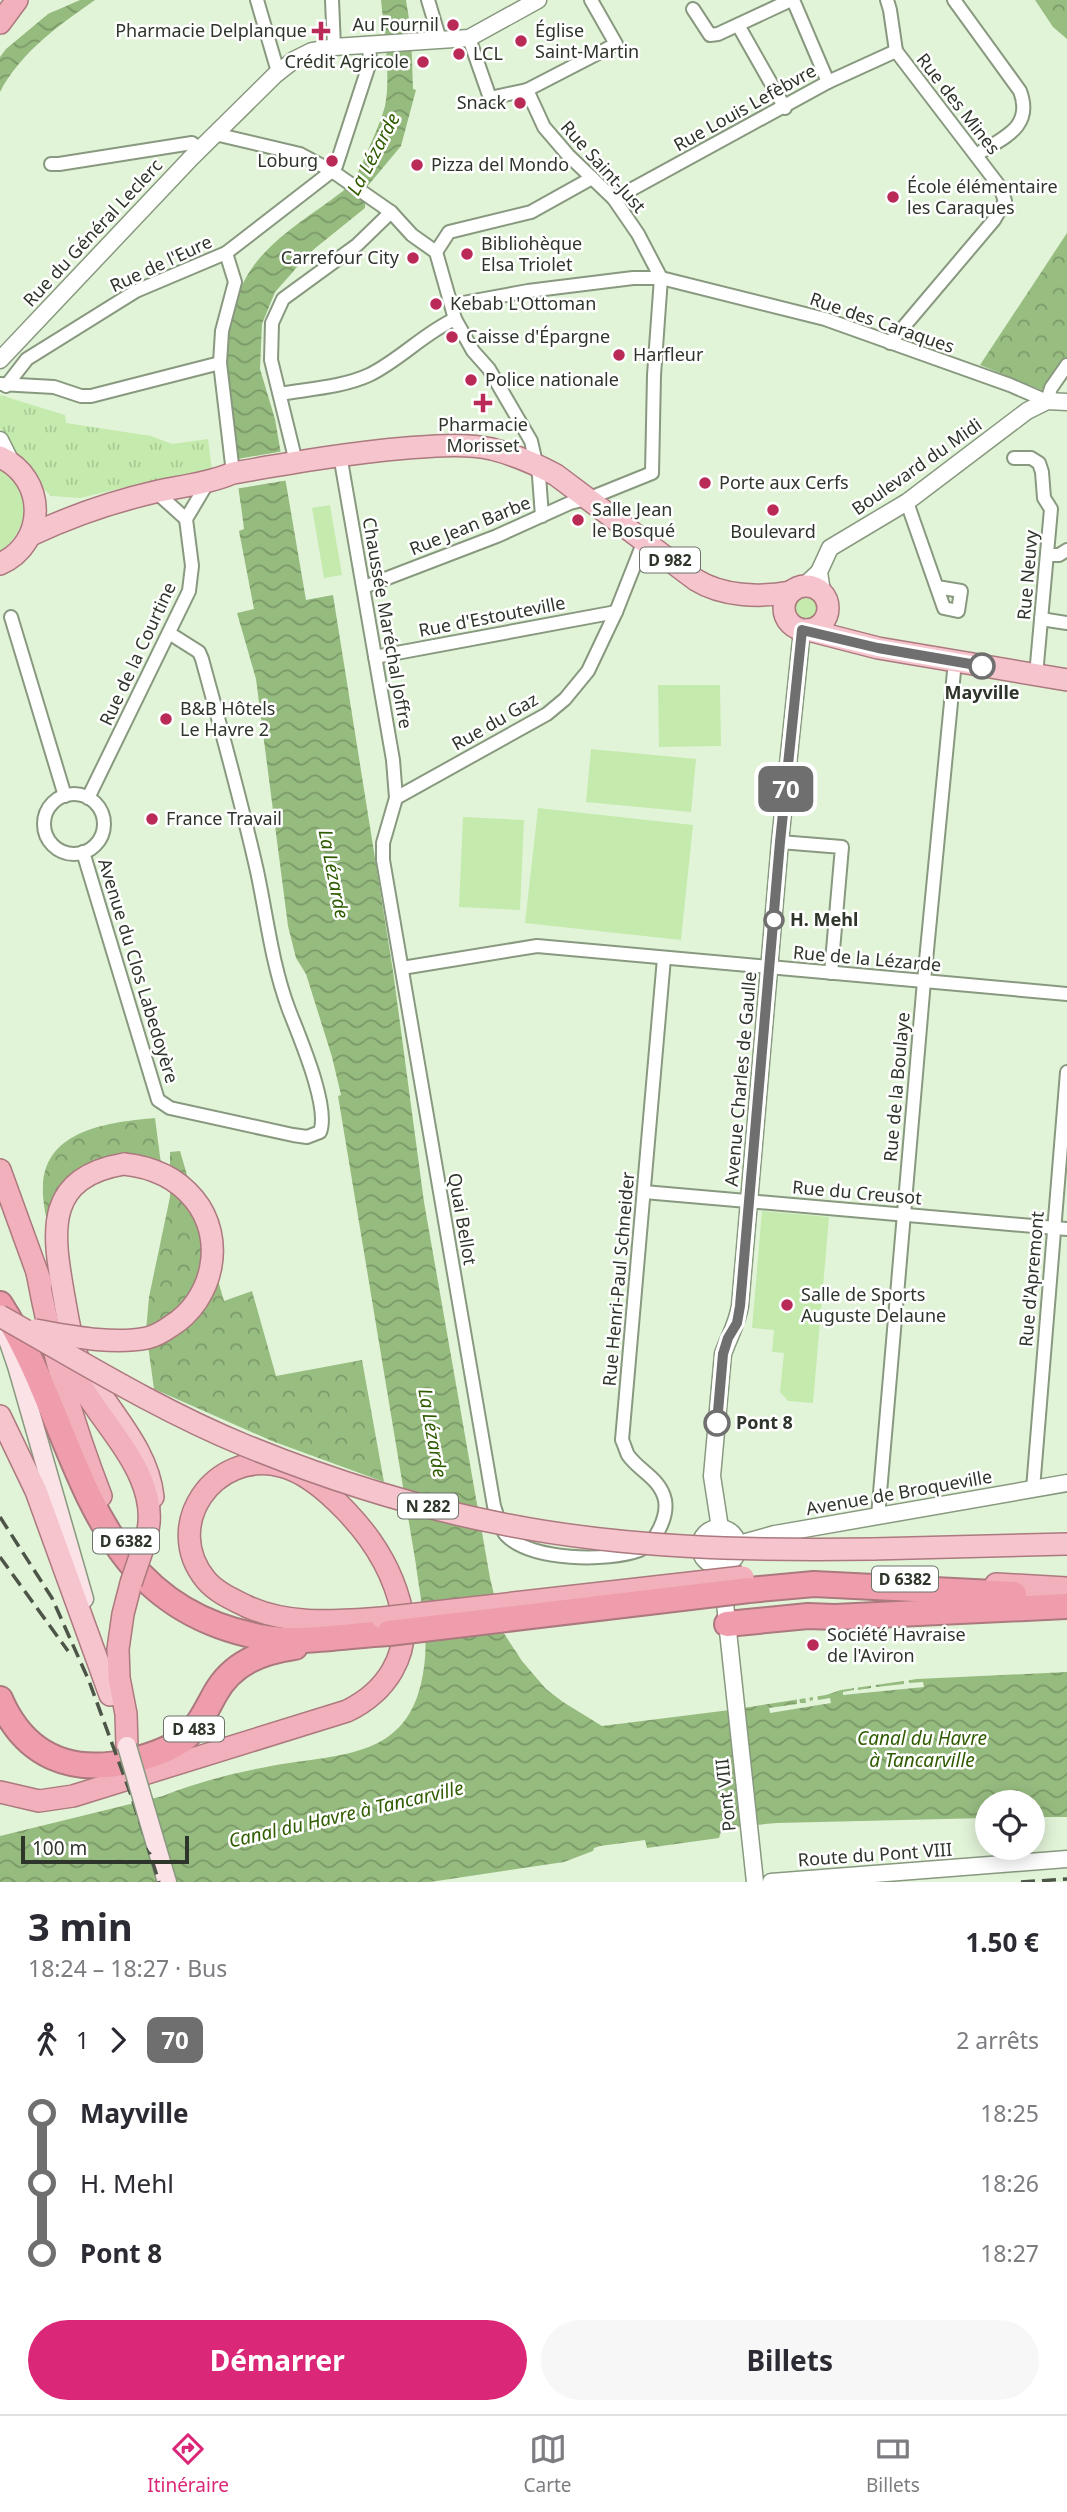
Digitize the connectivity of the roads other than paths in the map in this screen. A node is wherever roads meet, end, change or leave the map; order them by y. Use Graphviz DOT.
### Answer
graph roads {
  1 [pos="17,0"];
  2 [pos="257,0"];
  3 [pos="332,0"];
  4 [pos="428,0"];
  5 [pos="538,0"];
  6 [pos="592,0"];
  7 [pos="792,0"];
  8 [pos="887,0"];
  9 [pos="954,0"];
  10 [pos="693,9"];
  11 [pos="0,23"];
  12 [pos="737,25"];
  13 [pos="469,38"];
  14 [pos="440,40"];
  15 [pos="376,44"];
  16 [pos="334,47"];
  17 [pos="896,51"];
  18 [pos="278,72"];
  19 [pos="828,82"];
  20 [pos="527,90"];
  21 [pos="785,107"];
  22 [pos="215,134"];
  23 [pos="200,149"];
  24 [pos="976,155"];
  25 [pos="51,164"];
  26 [pos="332,171"];
  27 [pos="592,178"];
  28 [pos="614,199"];
  29 [pos="391,212"];
  30 [pos="436,252"];
  31 [pos="226,253"];
  32 [pos="662,278"];
  33 [pos="452,305"];
  34 [pos="455,319"];
  35 [pos="890,343"];
  36 [pos="0,360"];
  37 [pos="220,363"];
  38 [pos="1067,365"];
  39 [pos="3,385"];
  40 [pos="280,394"];
  41 [pos="1047,401"];
  42 [pos="1067,402"];
  43 [pos="0,440"];
  44 [pos="340,455"];
  45 [pos="1014,458"];
  46 [pos="5,460"];
  47 [pos="291,463"];
  48 [pos="536,463"];
  49 [pos="233,473"];
  50 [pos="208,481"];
  51 [pos="156,492"];
  52 [pos="590,498"];
  53 [pos="35,499"];
  54 [pos="907,502"];
  55 [pos="94,510"];
  56 [pos="542,516"];
  57 [pos="186,519"];
  58 [pos="31,536"];
  59 [pos="644,541"];
  60 [pos="1067,550"];
  61 [pos="1048,555"];
  62 [pos="0,564"];
  63 [pos="364,587"];
  64 [pos="937,587"];
  65 [pos="804,590"];
  66 [pos="616,612"];
  67 [pos="11,617"];
  68 [pos="1041,619"];
  69 [pos="1067,623"];
  70 [pos="816,630"];
  71 [pos="169,633"];
  72 [pos="375,657"];
  73 [pos="955,661"];
  74 [pos="1037,676"];
  75 [pos="1067,680"];
  76 [pos="65,796"];
  77 [pos="88,798"];
  78 [pos="396,798"];
  79 [pos="780,842"];
  80 [pos="83,852"];
  81 [pos="664,958"];
  82 [pos="402,968"];
  83 [pos="770,968"];
  84 [pos="831,973"];
  85 [pos="923,981"];
  86 [pos="1067,994"];
  87 [pos="1067,1073"];
  88 [pos="0,1170"];
  89 [pos="644,1192"];
  90 [pos="749,1201"];
  91 [pos="904,1215"];
  92 [pos="1060,1229"];
  93 [pos="37,1272"];
  94 [pos="0,1304"];
  95 [pos="6,1320"];
  96 [pos="0,1416"];
  97 [pos="1067,1483"];
  98 [pos="1033,1489"];
  99 [pos="878,1516"];
  100 [pos="720,1528"];
  101 [pos="147,1536"];
  102 [pos="738,1544"];
  103 [pos="1067,1544"];
  104 [pos="611,1556"];
  105 [pos="721,1566"];
  106 [pos="746,1584"];
  107 [pos="1067,1588"];
  108 [pos="1067,1597"];
  109 [pos="1067,1606"];
  110 [pos="727,1624"];
  111 [pos="385,1625"];
  112 [pos="110,1695"];
  113 [pos="0,1699"];
  114 [pos="127,1746"];
  115 [pos="0,1793"];
  116 [pos="1067,1859"];
  117 [pos="167,1882"];
  118 [pos="755,1882"];
  119 [pos="771,1882"];
  1 -- 11 [label="highway"];
  2 -- 18 [label="street"];
  3 -- 16 [label="street"];
  4 -- 14 [label="street"];
  5 -- 13 [label="street"];
  6 -- 20 [label="street"];
  7 -- 12 [label="street"];
  7 -- 19 [label="street"];
  8 -- 17 [label="street"];
  9 -- 24 [label="street"];
  10 -- 12 [label="street"];
  12 -- 21 [label="street"];
  13 -- 14 [label="street, Rue du Général Leclerc"];
  13 -- 20 [label="street"];
  14 -- 15 [label="street, Rue du Général Leclerc"];
  15 -- 16 [label="street, Rue du Général Leclerc"];
  15 -- 26 [label="street"];
  16 -- 18 [label="street, Rue du Général Leclerc"];
  17 -- 19 [label="street, Rue Louis Lefèbvre"];
  17 -- 24 [label="street, Rue des Mines"];
  18 -- 22 [label="street, Rue du Général Leclerc"];
  19 -- 21 [label="street, Rue Louis Lefèbvre"];
  20 -- 27 [label="street, Rue Saint-Just"];
  21 -- 28 [label="street, Rue Louis Lefèbvre"];
  22 -- 23 [label="street, Rue du Général Leclerc"];
  22 -- 26 [label="street"];
  23 -- 25 [label="street"];
  23 -- 36 [label="street, Rue du Général Leclerc"];
  24 -- 35 [label="street, Rue des Mines"];
  26 -- 29 [label="street"];
  26 -- 31 [label="street, Rue de l'Eure"];
  27 -- 28 [label="street, Rue Saint-Just"];
  27 -- 30 [label="street"];
  28 -- 32 [label="street, Rue Saint-Just"];
  29 -- 30 [label="street"];
  29 -- 40 [label="street"];
  30 -- 33 [label="street"];
  31 -- 37 [label="street"];
  31 -- 39 [label="street, Rue de l'Eure"];
  32 -- 33 [label="street, Rue des Caraques"];
  32 -- 35 [label="street, Rue des Caraques"];
  32 -- 52 [label="street, Rue Jean Barbe"];
  33 -- 34 [label="street"];
  34 -- 40 [label="street"];
  34 -- 48 [label="street"];
  35 -- 41 [label="street, Rue des Caraques"];
  37 -- 39 [label="street"];
  37 -- 49 [label="street"];
  38 -- 41 [label="street"];
  40 -- 47 [label="street"];
  41 -- 42 [label="street"];
  41 -- 54 [label="street, Boulevard du Midi"];
  43 -- 46 [label="street"];
  44 -- 47 [label="main road, D 982"];
  44 -- 48 [label="main road, D 982"];
  44 -- 63 [label="street, Chaussée Maréchal Joffre"];
  45 -- 61 [label="street, Rue Neuvy"];
  46 -- 53 [label="main road"];
  47 -- 49 [label="main road, D 982"];
  48 -- 52 [label="main road, D 982"];
  48 -- 56 [label="street"];
  49 -- 50 [label="main road, D 982"];
  50 -- 51 [label="main road, D 982"];
  50 -- 57 [label="street"];
  51 -- 55 [label="main road, D 982"];
  51 -- 57 [label="street"];
  52 -- 56 [label="street, Rue Jean Barbe"];
  52 -- 59 [label="main road, D 982"];
  53 -- 55 [label="main road, D 982"];
  53 -- 58 [label="main road"];
  54 -- 64 [label="street"];
  54 -- 65 [label="street, Boulevard du Midi"];
  55 -- 58 [label="main road, D 982"];
  56 -- 63 [label="street, Rue Jean Barbe"];
  57 -- 71 [label="street, Rue de la Courtine"];
  58 -- 62 [label="main road"];
  59 -- 65 [label="main road, D 982"];
  59 -- 66 [label="street, Rue du Gaz"];
  60 -- 61 [label="street"];
  61 -- 68 [label="street, Rue Neuvy"];
  63 -- 72 [label="street, Chaussée Maréchal Joffre"];
  65 -- 70 [label="main road"];
  65 -- 70 [label="main road"];
  66 -- 72 [label="street, Rue d'Estouteville"];
  66 -- 78 [label="street, Rue du Gaz"];
  67 -- 76 [label="street"];
  68 -- 69 [label="street"];
  68 -- 74 [label="street, Rue Neuvy"];
  70 -- 73 [label="main road"];
  70 -- 79 [label="street, Avenue Charles de Gaulle"];
  71 -- 77 [label="street, Rue de la Courtine"];
  71 -- 80 [label="street, Avenue du Clos Labedoyère"];
  72 -- 78 [label="street, Chaussée Maréchal Joffre"];
  73 -- 74 [label="main road"];
  73 -- 85 [label="street, Rue de la Boulaye"];
  74 -- 75 [label="main road"];
  76 -- 77 [label="street"];
  76 -- 80 [label="street"];
  77 -- 80 [label="street"];
  78 -- 82 [label="street, Quai Bellot"];
  79 -- 83 [label="street, Avenue Charles de Gaulle"];
  79 -- 84 [label="street"];
  81 -- 82 [label="street, Rue de la Lézarde"];
  81 -- 83 [label="street, Rue de la Lézarde"];
  81 -- 89 [label="street, Rue Henri-Paul Schneider"];
  82 -- 104 [label="street, Quai Bellot"];
  83 -- 84 [label="street, Rue de la Lézarde"];
  83 -- 90 [label="street, Avenue Charles de Gaulle"];
  84 -- 85 [label="street, Rue de la Lézarde"];
  85 -- 86 [label="street, Rue de la Lézarde"];
  85 -- 91 [label="street, Rue de la Boulaye"];
  87 -- 92 [label="street, Rue d'Apremont"];
  88 -- 93 [label="highway, D 6382"];
  89 -- 90 [label="street, Rue du Creusot"];
  89 -- 104 [label="street, Rue Henri-Paul Schneider"];
  90 -- 91 [label="street, Rue du Creusot"];
  90 -- 100 [label="street, Avenue Charles de Gaulle"];
  91 -- 92 [label="street, Rue du Creusot"];
  91 -- 99 [label="street, Rue de la Boulaye"];
  92 -- 98 [label="street, Rue d'Apremont"];
  93 -- 101 [label="highway"];
  93 -- 111 [label="highway, D 6382"];
  94 -- 111 [label="highway, D 6382"];
  95 -- 101 [label="main road, bridge"];
  95 -- 103 [label="main road, N 282, bridge"];
  95 -- 112 [label="main road"];
  96 -- 112 [label="main road"];
  97 -- 98 [label="street, Avenue de Broqueville"];
  98 -- 99 [label="street, Avenue de Broqueville"];
  99 -- 102 [label="street, Avenue de Broqueville"];
  100 -- 102 [label="street"];
  100 -- 105 [label="street"];
  101 -- 114 [label="highway, bridge"];
  102 -- 105 [label="street"];
  105 -- 110 [label="street"];
  106 -- 107 [label="highway, D 6382"];
  106 -- 108 [label="highway, D 6382"];
  106 -- 111 [label="highway, D 6382, bridge"];
  109 -- 110 [label="highway"];
  110 -- 118 [label="street, Pont VIII"];
  111 -- 113 [label="highway, D 483"];
  111 -- 115 [label="highway"];
  112 -- 114 [label="main road"];
  114 -- 117 [label="main road, bridge"];
  116 -- 119 [label="street, Route du Pont VIII"];
}
